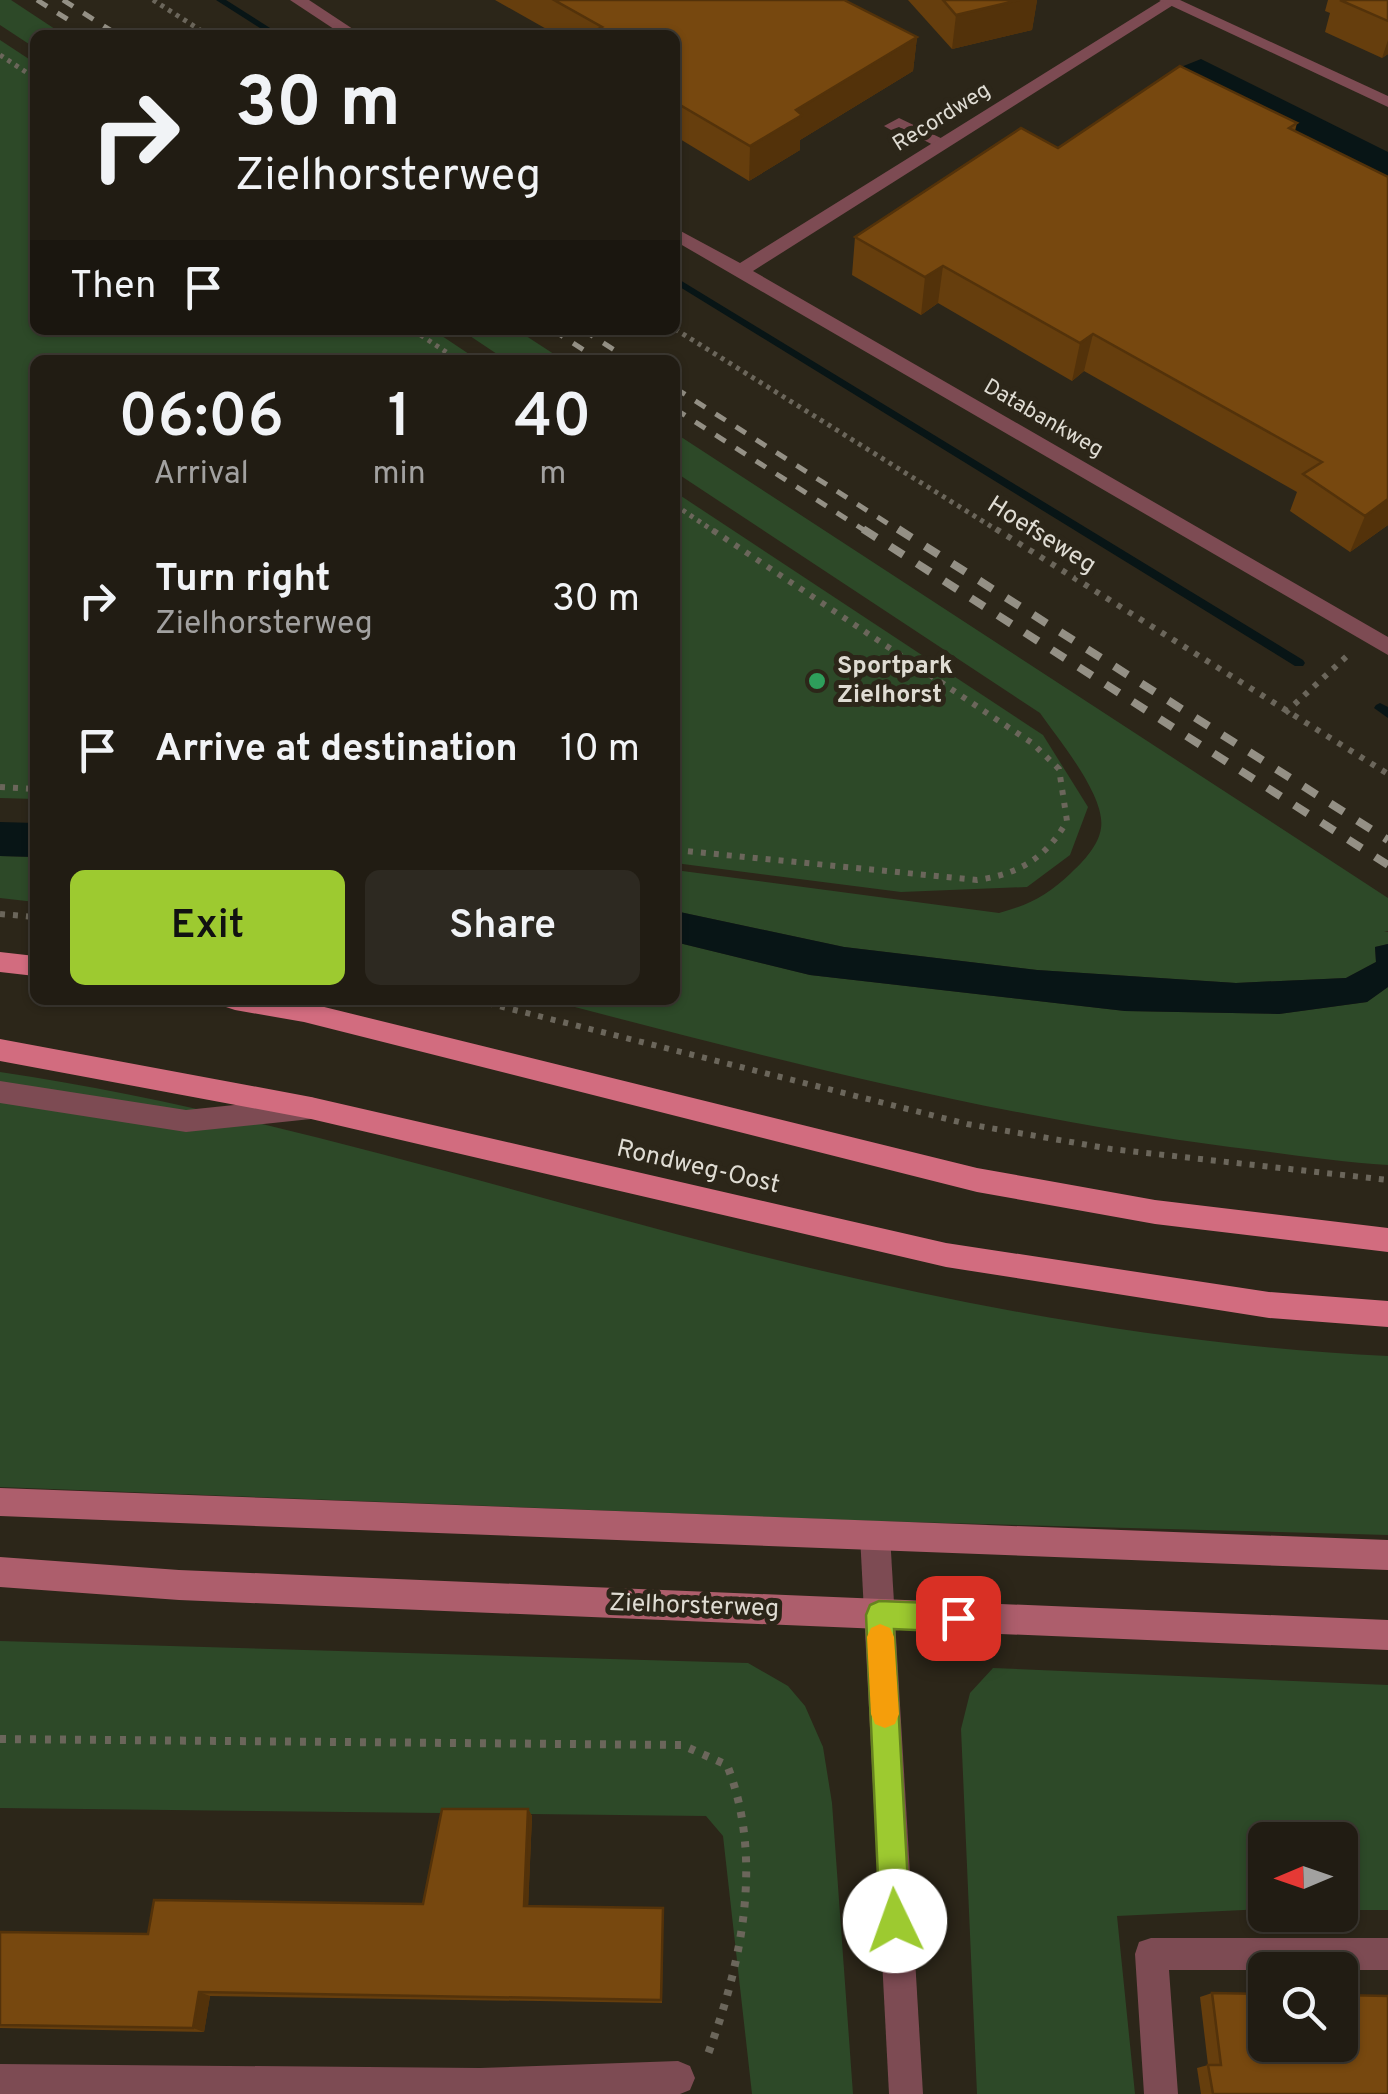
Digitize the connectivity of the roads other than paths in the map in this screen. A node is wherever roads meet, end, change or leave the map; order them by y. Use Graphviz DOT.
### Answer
graph roads {
  1 [pos="298,0"];
  2 [pos="1169,1"];
  3 [pos="346,30"];
  4 [pos="1388,102"];
  5 [pos="891,126"];
  6 [pos="942,144"];
  7 [pos="680,236"];
  8 [pos="738,272"];
  9 [pos="1388,647"];
  10 [pos="0,962"];
  11 [pos="30,965"];
  12 [pos="257,1005"];
  13 [pos="0,1050"];
  14 [pos="0,1092"];
  15 [pos="311,1108"];
  16 [pos="1388,1240"];
  17 [pos="1388,1314"];
  18 [pos="0,1502"];
  19 [pos="875,1535"];
  20 [pos="1388,1554"];
  21 [pos="0,1572"];
  22 [pos="879,1615"];
  23 [pos="1388,1635"];
  24 [pos="1388,1954"];
  25 [pos="692,2070"];
  26 [pos="0,2082"];
  27 [pos="480,2089"];
  28 [pos="906,2094"];
  29 [pos="1161,2094"];
  1 -- 3 [label="street"];
  2 -- 4 [label="street"];
  2 -- 6 [label="street, Recordweg"];
  5 -- 6 [label="lane"];
  6 -- 8 [label="street, Recordweg"];
  7 -- 8 [label="street, Databankweg"];
  8 -- 9 [label="street, Databankweg"];
  10 -- 11 [label="main road"];
  12 -- 16 [label="main road, Rondweg-Oost"];
  13 -- 15 [label="main road, Rondweg-Oost"];
  14 -- 15 [label="street"];
  15 -- 17 [label="main road, Rondweg-Oost"];
  18 -- 19 [label="main road"];
  19 -- 20 [label="main road"];
  19 -- 22 [label="street"];
  21 -- 22 [label="main road, Zielhorsterweg"];
  22 -- 23 [label="main road, Zielhorsterweg"];
  22 -- 28 [label="street"];
  24 -- 29 [label="street"];
  25 -- 27 [label="street"];
  26 -- 27 [label="street"];
}
